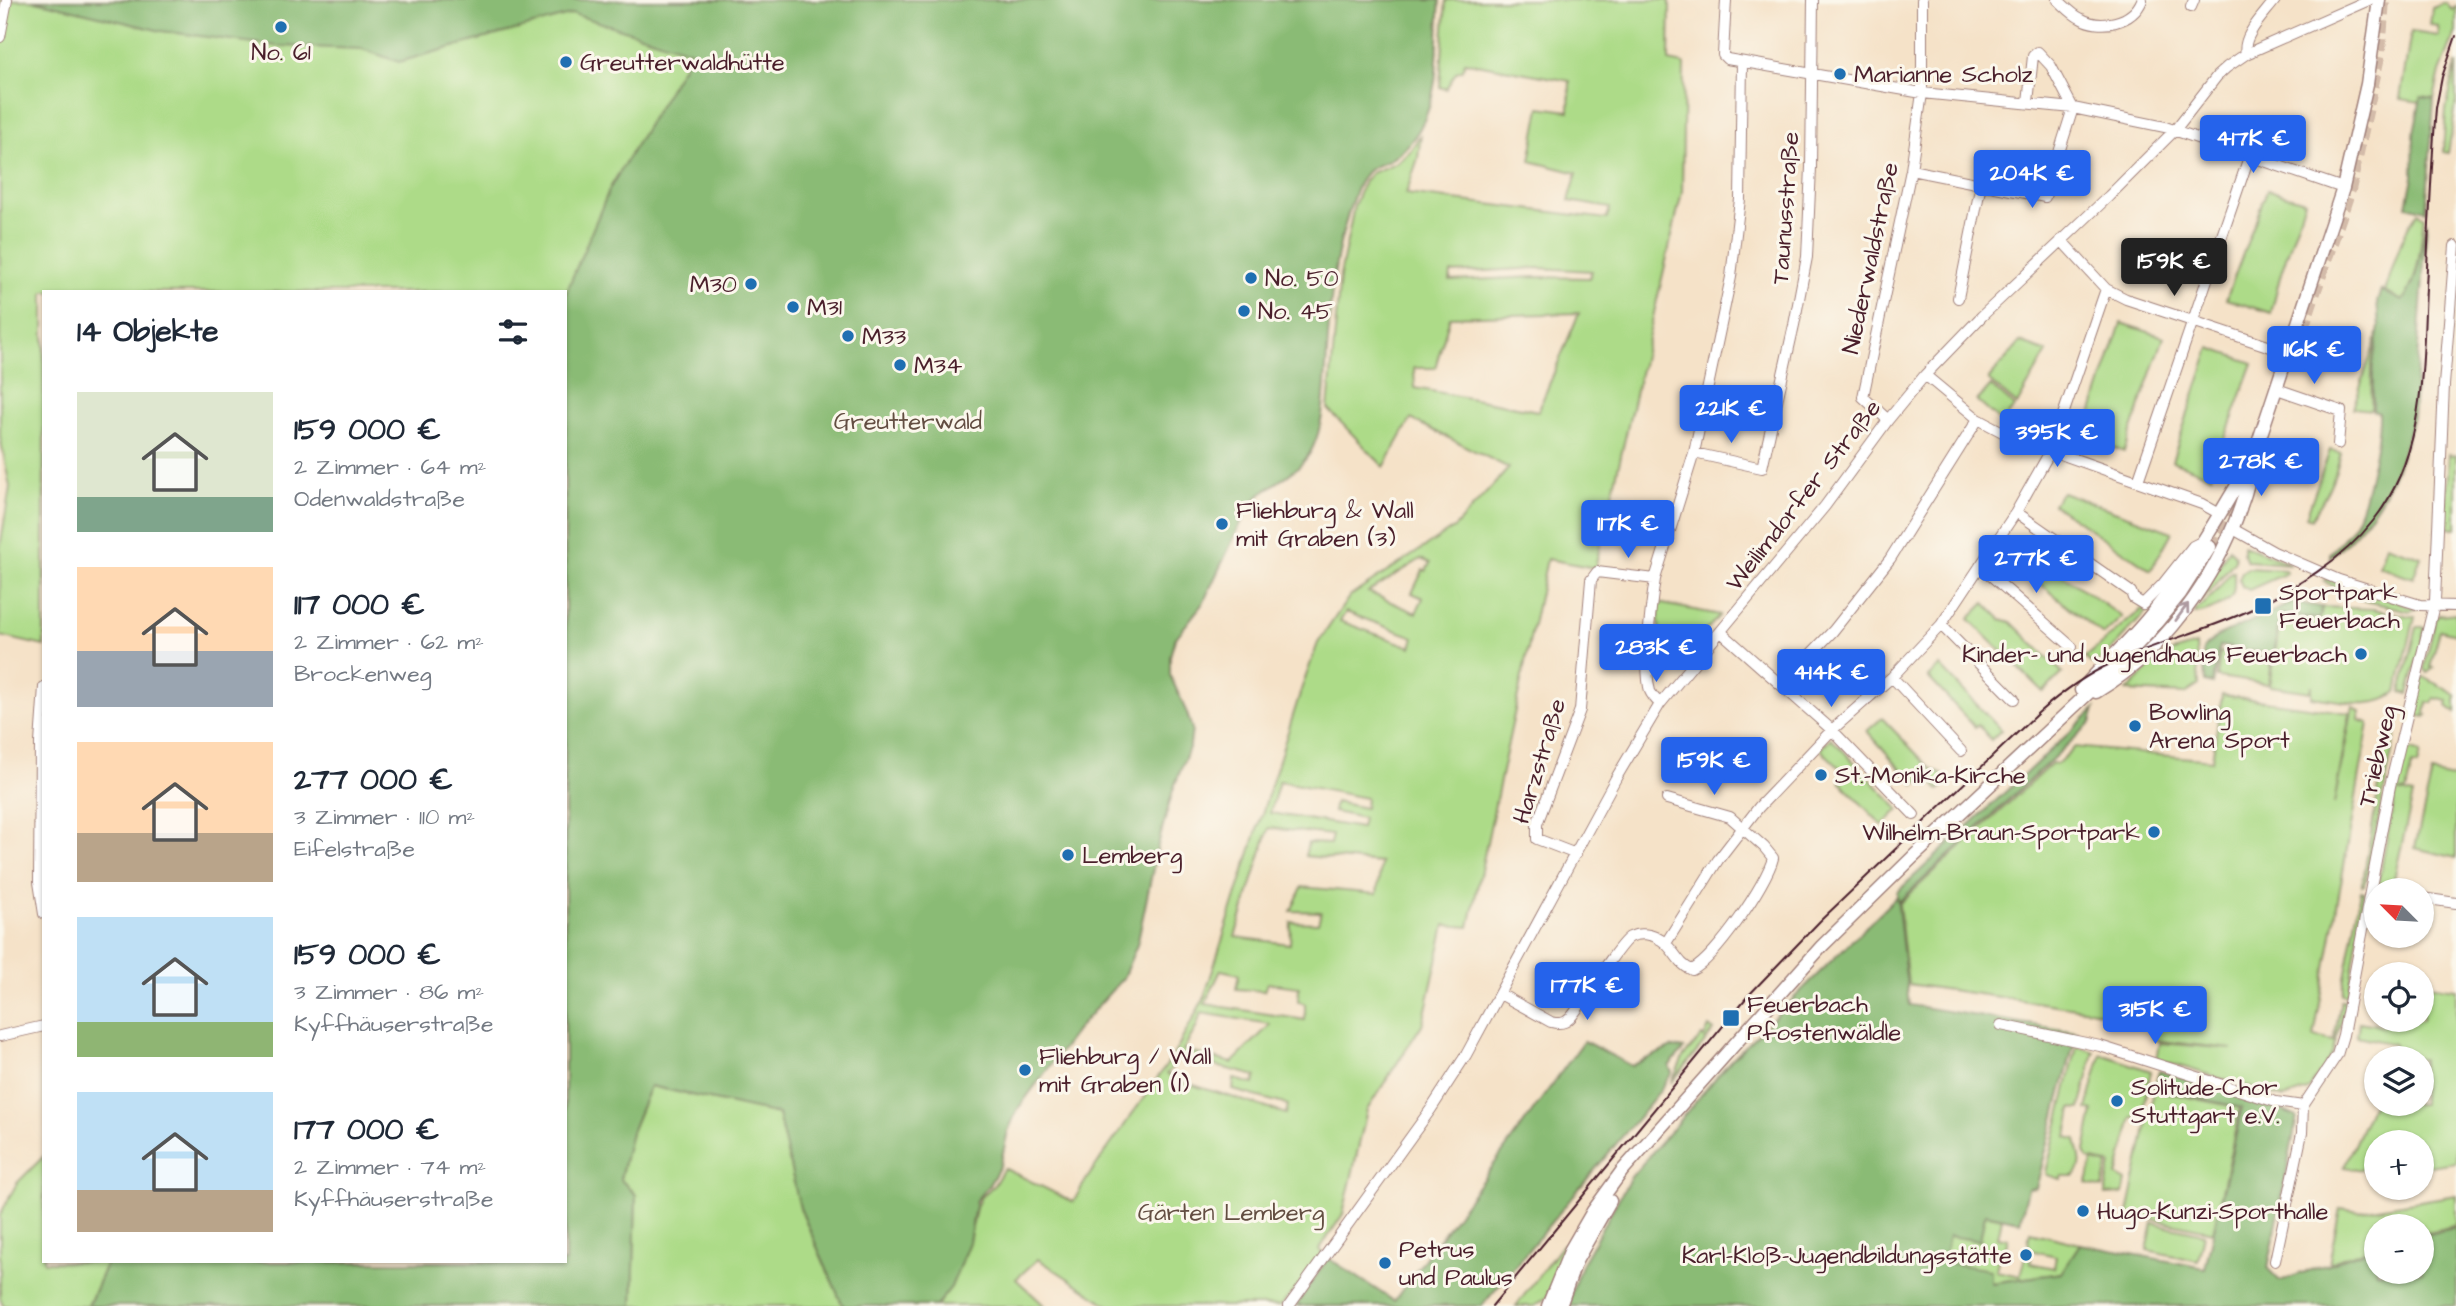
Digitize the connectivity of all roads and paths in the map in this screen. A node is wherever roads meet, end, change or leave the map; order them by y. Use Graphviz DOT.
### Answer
graph roads {
  1 [pos="7,0"];
  2 [pos="1726,0"];
  3 [pos="1813,0"];
  4 [pos="1922,0"];
  5 [pos="2058,0"];
  6 [pos="2142,0"];
  7 [pos="2276,0"];
  8 [pos="2369,0"];
  9 [pos="2379,0"];
  10 [pos="0,37"];
  11 [pos="2245,54"];
  12 [pos="1742,62"];
  13 [pos="1812,73"];
  14 [pos="1922,93"];
  15 [pos="2028,102"];
  16 [pos="2074,108"];
  17 [pos="2175,130"];
  18 [pos="2249,157"];
  19 [pos="1911,170"];
  20 [pos="1981,184"];
  21 [pos="2343,188"];
  22 [pos="2061,240"];
  23 [pos="2455,246"];
  24 [pos="2106,289"];
  25 [pos="1958,298"];
  26 [pos="2194,320"];
  27 [pos="2289,353"];
  28 [pos="1925,375"];
  29 [pos="2277,389"];
  30 [pos="1978,419"];
  31 [pos="1888,420"];
  32 [pos="2338,444"];
  33 [pos="2051,450"];
  34 [pos="1694,453"];
  35 [pos="2138,481"];
  36 [pos="2236,501"];
  37 [pos="2016,512"];
  38 [pos="2226,520"];
  39 [pos="2206,540"];
  40 [pos="1980,566"];
  41 [pos="1655,579"];
  42 [pos="2456,606"];
  43 [pos="2434,607"];
  44 [pos="1941,625"];
  45 [pos="1721,632"];
  46 [pos="2072,647"];
  47 [pos="1892,677"];
  48 [pos="1781,685"];
  49 [pos="2014,699"];
  50 [pos="2078,703"];
  51 [pos="1660,704"];
  52 [pos="42,715"];
  53 [pos="2064,717"];
  54 [pos="1832,730"];
  55 [pos="1961,751"];
  56 [pos="1667,799"];
  57 [pos="1914,815"];
  58 [pos="1743,828"];
  59 [pos="1576,854"];
  60 [pos="2375,878"];
  61 [pos="2434,900"];
  62 [pos="42,901"];
  63 [pos="2456,903"];
  64 [pos="2364,933"];
  65 [pos="1666,943"];
  66 [pos="1500,994"];
  67 [pos="2001,1025"];
  68 [pos="42,1026"];
  69 [pos="0,1036"];
  70 [pos="2303,1105"];
  71 [pos="1647,1146"];
  72 [pos="2275,1261"];
  73 [pos="1289,1306"];
  74 [pos="1548,1306"];
  75 [pos="1560,1306"];
  1 -- 10 [label="street"];
  2 -- 12 [label="street"];
  3 -- 13 [label="street, Taunusstraße"];
  4 -- 14 [label="street, Niederwaldstraße"];
  5 -- 6 [label="street"];
  7 -- 11 [label="street"];
  8 -- 11 [label="street"];
  9 -- 21 [label="main road"];
  11 -- 17 [label="street, Weilimdorfer Straße"];
  12 -- 13 [label="street"];
  12 -- 34 [label="street"];
  13 -- 14 [label="street"];
  13 -- 34 [label="street, Taunusstraße"];
  14 -- 15 [label="street"];
  14 -- 19 [label="street, Niederwaldstraße"];
  15 -- 16 [label="street"];
  15 -- 16 [label="street"];
  16 -- 17 [label="street"];
  16 -- 20 [label="street"];
  17 -- 18 [label="street"];
  17 -- 22 [label="street, Weilimdorfer Straße"];
  18 -- 21 [label="street"];
  18 -- 26 [label="street"];
  19 -- 20 [label="street"];
  19 -- 31 [label="street, Niederwaldstraße"];
  20 -- 25 [label="street"];
  21 -- 27 [label="main road"];
  22 -- 24 [label="street"];
  22 -- 28 [label="street, Weilimdorfer Straße"];
  23 -- 43 [label="street, Triebweg"];
  24 -- 26 [label="street"];
  24 -- 33 [label="street"];
  26 -- 27 [label="street"];
  26 -- 35 [label="street"];
  27 -- 29 [label="main road"];
  28 -- 30 [label="street"];
  28 -- 31 [label="street, Weilimdorfer Straße"];
  29 -- 32 [label="street"];
  29 -- 36 [label="main road"];
  30 -- 33 [label="street"];
  30 -- 48 [label="street"];
  31 -- 45 [label="street, Weilimdorfer Straße"];
  33 -- 35 [label="street"];
  33 -- 37 [label="street"];
  34 -- 41 [label="street"];
  35 -- 38 [label="street"];
  36 -- 38 [label="main road"];
  36 -- 38 [label="main road"];
  37 -- 39 [label="street"];
  37 -- 40 [label="street"];
  38 -- 39 [label="main road"];
  38 -- 43 [label="street"];
  50 -- 38 [label="main road, one-way"];
  39 -- 50 [label="main road"];
  39 -- 53 [label="main road"];
  40 -- 44 [label="street"];
  40 -- 46 [label="street"];
  41 -- 51 [label="street"];
  41 -- 59 [label="street, Harzstraße"];
  42 -- 43 [label="street"];
  43 -- 60 [label="street, Triebweg"];
  44 -- 47 [label="street"];
  44 -- 49 [label="street"];
  45 -- 48 [label="street"];
  45 -- 51 [label="street, Weilimdorfer Straße"];
  47 -- 54 [label="street"];
  47 -- 55 [label="street"];
  48 -- 54 [label="street"];
  50 -- 53 [label="main road"];
  51 -- 59 [label="street, Weilimdorfer Straße"];
  52 -- 62 [label="street"];
  53 -- 71 [label="main road"];
  54 -- 57 [label="street"];
  54 -- 58 [label="street"];
  56 -- 58 [label="street"];
  58 -- 65 [label="street"];
  58 -- 65 [label="street"];
  59 -- 66 [label="street, Weilimdorfer Straße"];
  61 -- 63 [label="street"];
  64 -- 70 [label="street, Triebweg"];
  65 -- 66 [label="street"];
  66 -- 73 [label="street, Weilimdorfer Straße"];
  67 -- 70 [label="street"];
  68 -- 69 [label="street"];
  70 -- 72 [label="street, Triebweg"];
  71 -- 74 [label="main road"];
  71 -- 75 [label="main road"];
}
